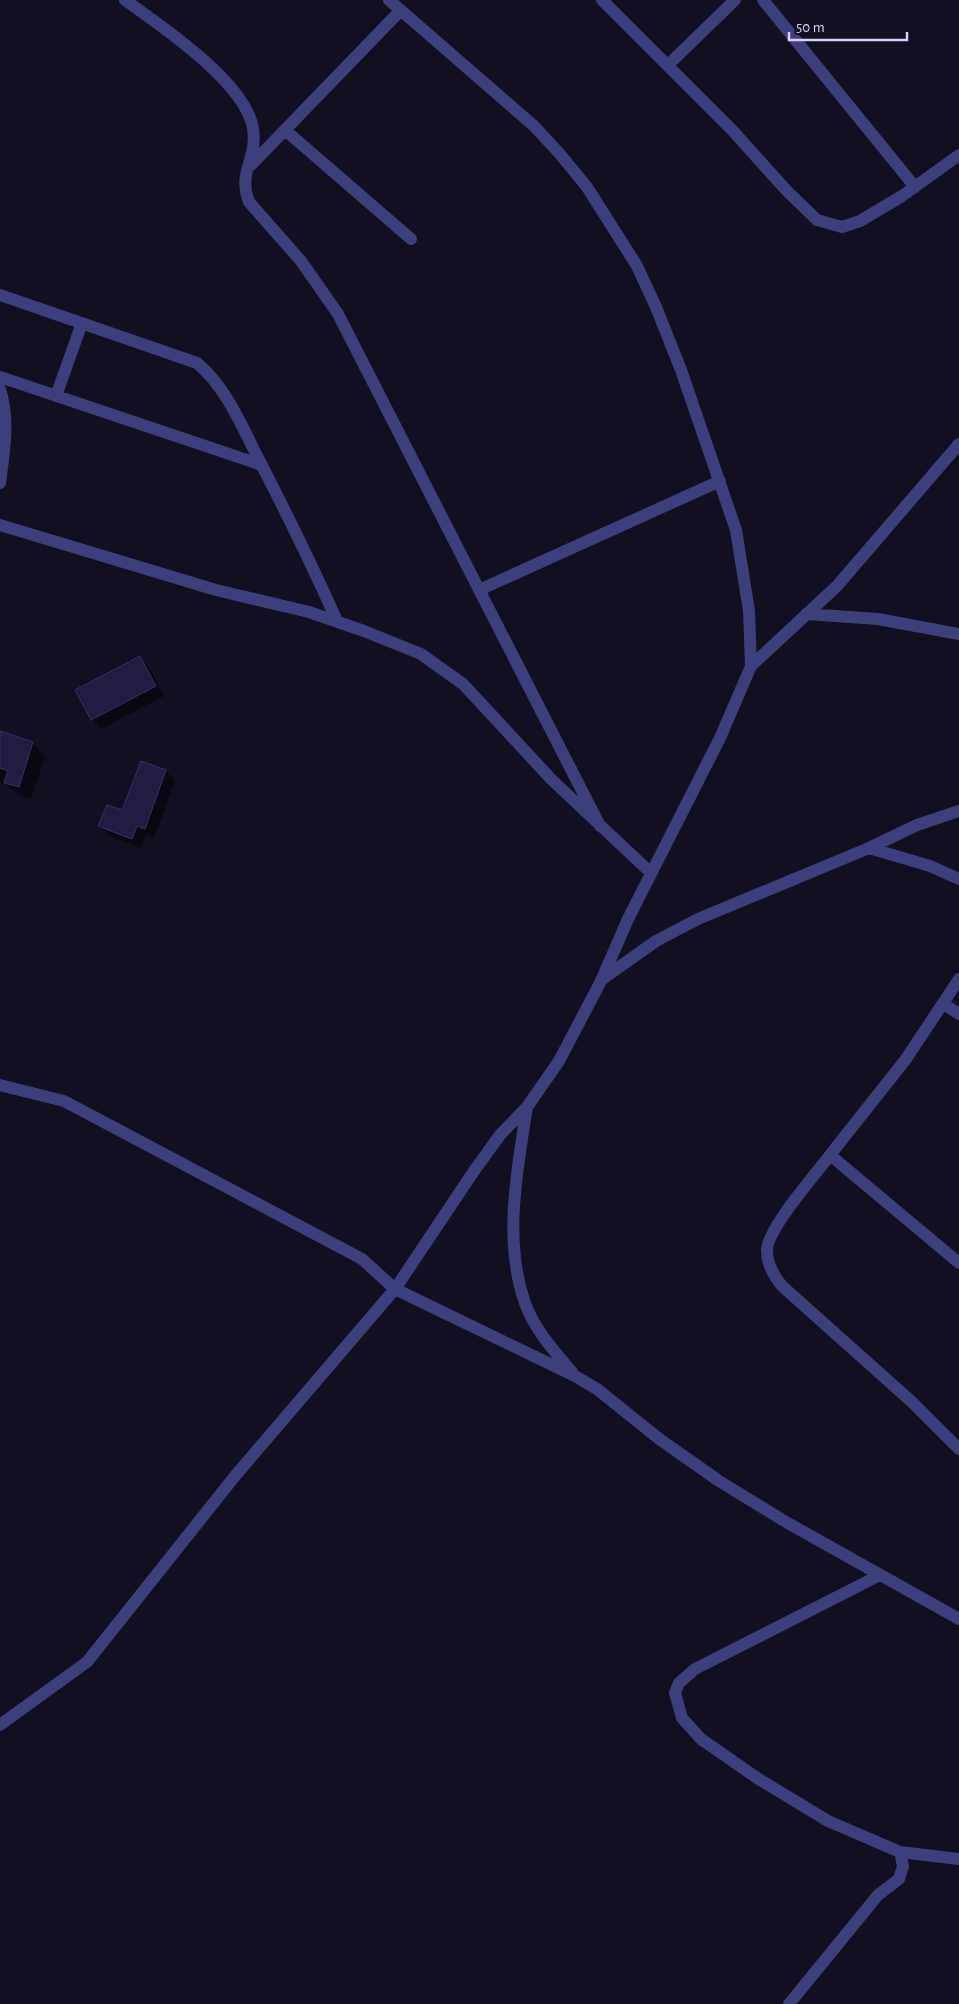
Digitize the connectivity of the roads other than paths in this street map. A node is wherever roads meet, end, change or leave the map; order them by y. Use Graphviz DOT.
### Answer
graph roads {
  1 [pos="125,0"];
  2 [pos="389,0"];
  3 [pos="602,0"];
  4 [pos="735,0"];
  5 [pos="763,0"];
  6 [pos="400,10"];
  7 [pos="668,66"];
  8 [pos="285,130"];
  9 [pos="959,155"];
  10 [pos="248,168"];
  11 [pos="915,187"];
  12 [pos="411,239"];
  13 [pos="0,295"];
  14 [pos="82,322"];
  15 [pos="0,377"];
  16 [pos="0,389"];
  17 [pos="56,396"];
  18 [pos="959,444"];
  19 [pos="262,465"];
  20 [pos="720,481"];
  21 [pos="0,483"];
  22 [pos="0,525"];
  23 [pos="479,590"];
  24 [pos="806,614"];
  25 [pos="337,622"];
  26 [pos="959,634"];
  27 [pos="751,666"];
  28 [pos="959,811"];
  29 [pos="600,826"];
  30 [pos="869,848"];
  31 [pos="651,873"];
  32 [pos="959,879"];
  33 [pos="959,979"];
  34 [pos="601,981"];
  35 [pos="944,1004"];
  36 [pos="959,1014"];
  37 [pos="0,1085"];
  38 [pos="527,1108"];
  39 [pos="830,1155"];
  40 [pos="959,1263"];
  41 [pos="395,1289"];
  42 [pos="575,1376"];
  43 [pos="959,1449"];
  44 [pos="880,1575"];
  45 [pos="959,1619"];
  46 [pos="0,1724"];
  47 [pos="900,1852"];
  48 [pos="959,1859"];
  49 [pos="789,2004"];
  1 -- 10 [label="street"];
  2 -- 6 [label="street"];
  3 -- 7 [label="street"];
  4 -- 7 [label="street"];
  5 -- 11 [label="street"];
  6 -- 8 [label="street"];
  6 -- 20 [label="street"];
  7 -- 11 [label="street"];
  8 -- 10 [label="street"];
  8 -- 12 [label="street"];
  9 -- 11 [label="street"];
  10 -- 23 [label="street"];
  13 -- 14 [label="street"];
  14 -- 17 [label="street"];
  14 -- 19 [label="street"];
  15 -- 17 [label="street"];
  16 -- 21 [label="street"];
  17 -- 19 [label="street"];
  18 -- 24 [label="street"];
  19 -- 25 [label="street"];
  20 -- 23 [label="street"];
  20 -- 27 [label="street"];
  22 -- 25 [label="street"];
  23 -- 29 [label="street"];
  24 -- 26 [label="street"];
  24 -- 27 [label="street"];
  25 -- 29 [label="street"];
  27 -- 31 [label="street"];
  28 -- 30 [label="street"];
  29 -- 31 [label="street"];
  30 -- 32 [label="street"];
  30 -- 34 [label="street"];
  31 -- 34 [label="street"];
  33 -- 35 [label="street"];
  34 -- 38 [label="street"];
  35 -- 36 [label="street"];
  35 -- 39 [label="street"];
  37 -- 41 [label="street"];
  38 -- 41 [label="street"];
  38 -- 42 [label="street"];
  39 -- 40 [label="street"];
  39 -- 43 [label="street"];
  41 -- 42 [label="street"];
  41 -- 46 [label="street"];
  42 -- 44 [label="street"];
  44 -- 45 [label="street"];
  44 -- 47 [label="street"];
  47 -- 48 [label="street"];
  47 -- 49 [label="street"];
}
